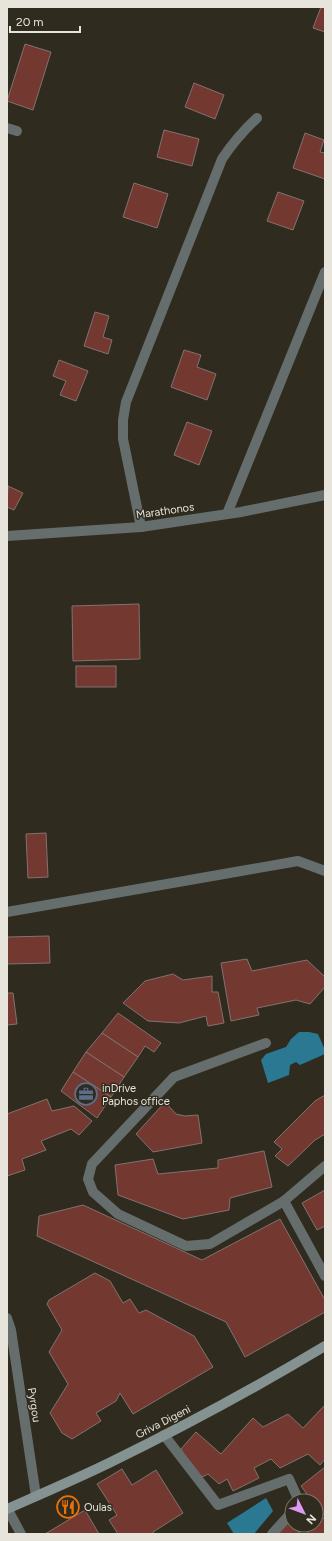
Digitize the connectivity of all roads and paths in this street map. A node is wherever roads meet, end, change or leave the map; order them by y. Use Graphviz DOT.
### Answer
graph roads {
  1 [pos="257,118"];
  2 [pos="325,272"];
  3 [pos="325,495"];
  4 [pos="227,514"];
  5 [pos="141,528"];
  6 [pos="7,536"];
  7 [pos="325,871"];
  8 [pos="7,912"];
  9 [pos="266,1043"];
  10 [pos="325,1166"];
  11 [pos="284,1201"];
  12 [pos="325,1276"];
  13 [pos="7,1318"];
  14 [pos="325,1346"];
  15 [pos="164,1435"];
  16 [pos="295,1493"];
  17 [pos="36,1496"];
  18 [pos="7,1509"];
  19 [pos="284,1521"];
  20 [pos="21,1534"];
  21 [pos="272,1534"];
  1 -- 5 [label="street"];
  2 -- 4 [label="street"];
  3 -- 4 [label="street, Marathonos"];
  4 -- 5 [label="street, Marathonos"];
  5 -- 6 [label="street, Marathonos"];
  7 -- 8 [label="street"];
  9 -- 11 [label="street"];
  10 -- 11 [label="street"];
  11 -- 12 [label="street"];
  13 -- 17 [label="street, Pyrgou"];
  14 -- 15 [label="main road, Griva Digeni"];
  15 -- 16 [label="street"];
  15 -- 17 [label="main road, Griva Digeni"];
  17 -- 18 [label="main road, Griva Digeni"];
  18 -- 20 [label="street"];
  19 -- 21 [label="street"];
}
